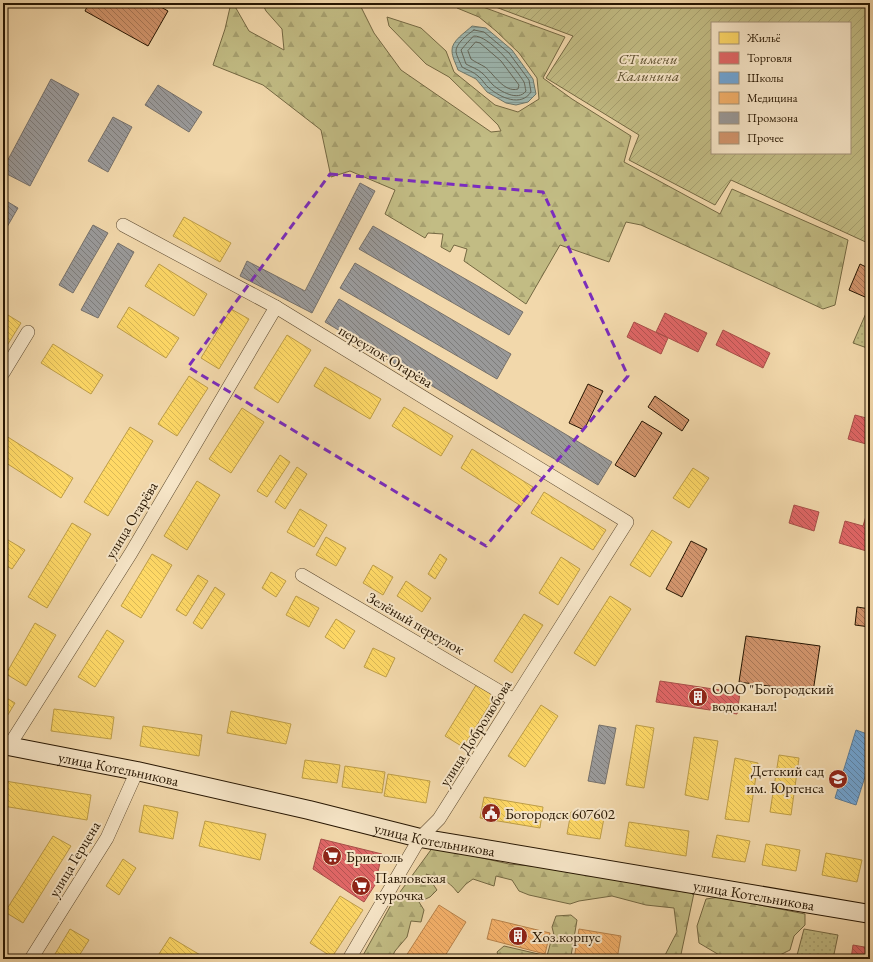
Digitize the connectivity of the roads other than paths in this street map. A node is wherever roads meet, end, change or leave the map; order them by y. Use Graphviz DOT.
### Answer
graph roads {
  1 [pos="123,226"];
  2 [pos="276,307"];
  3 [pos="28,332"];
  4 [pos="3,373"];
  5 [pos="627,522"];
  6 [pos="302,575"];
  7 [pos="514,700"];
  8 [pos="6,746"];
  9 [pos="137,771"];
  10 [pos="420,838"];
  11 [pos="870,914"];
  12 [pos="31,959"];
  13 [pos="349,959"];
  1 -- 2 [label="street, переулок Огарёва"];
  2 -- 5 [label="street, переулок Огарёва"];
  2 -- 8 [label="street, улица Огарёва"];
  3 -- 4 [label="street"];
  5 -- 7 [label="street, улица Добролюбова"];
  6 -- 7 [label="street, Зелёный переулок"];
  7 -- 10 [label="street, улица Добролюбова"];
  8 -- 9 [label="street, улица Котельникова"];
  9 -- 10 [label="street, улица Котельникова"];
  9 -- 12 [label="street, улица Герцена"];
  10 -- 11 [label="street, улица Котельникова"];
  10 -- 13 [label="street, улица Добролюбова"];
}
